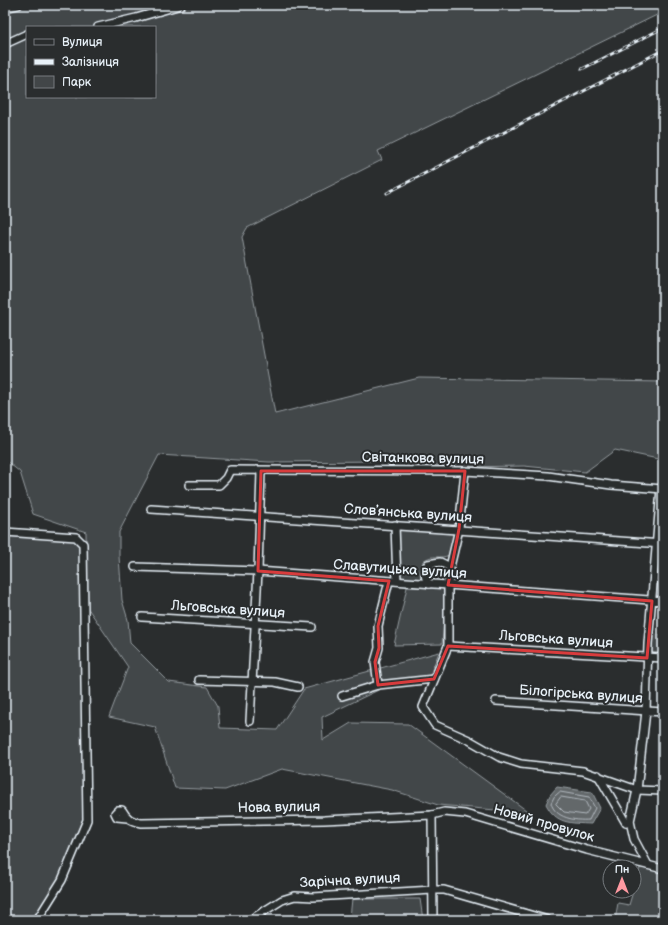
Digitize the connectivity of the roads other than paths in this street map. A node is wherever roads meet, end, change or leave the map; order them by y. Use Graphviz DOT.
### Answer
graph roads {
  1 [pos="18,5"];
  2 [pos="181,5"];
  3 [pos="5,8"];
  4 [pos="102,26"];
  5 [pos="26,34"];
  6 [pos="5,44"];
  7 [pos="261,471"];
  8 [pos="465,471"];
  9 [pos="189,485"];
  10 [pos="662,489"];
  11 [pos="151,509"];
  12 [pos="260,516"];
  13 [pos="395,525"];
  14 [pos="459,529"];
  15 [pos="5,532"];
  16 [pos="660,543"];
  17 [pos="135,567"];
  18 [pos="450,567"];
  19 [pos="258,571"];
  20 [pos="393,581"];
  21 [pos="429,584"];
  22 [pos="448,585"];
  23 [pos="652,600"];
  24 [pos="663,602"];
  25 [pos="142,617"];
  26 [pos="254,624"];
  27 [pos="312,627"];
  28 [pos="448,646"];
  29 [pos="647,658"];
  30 [pos="663,658"];
  31 [pos="434,679"];
  32 [pos="199,680"];
  33 [pos="252,681"];
  34 [pos="378,685"];
  35 [pos="298,686"];
  36 [pos="342,696"];
  37 [pos="496,701"];
  38 [pos="646,711"];
  39 [pos="663,712"];
  40 [pos="250,720"];
  41 [pos="598,776"];
  42 [pos="637,790"];
  43 [pos="663,791"];
  44 [pos="432,815"];
  45 [pos="127,818"];
  46 [pos="630,822"];
  47 [pos="648,865"];
  48 [pos="663,869"];
  49 [pos="433,890"];
  50 [pos="663,917"];
  51 [pos="36,920"];
  52 [pos="250,920"];
  53 [pos="433,920"];
  54 [pos="548,920"];
  55 [pos="660,920"];
  1 -- 3 [label="street"];
  2 -- 4 [label="street"];
  5 -- 6 [label="street"];
  7 -- 8 [label="street, Світанкова вулиця"];
  7 -- 9 [label="street, Світанкова вулиця"];
  7 -- 12 [label="street"];
  8 -- 10 [label="street, Світанкова вулиця"];
  8 -- 14 [label="street"];
  10 -- 16 [label="street"];
  11 -- 12 [label="street, Словʼянська вулиця"];
  12 -- 13 [label="street, Словʼянська вулиця"];
  12 -- 19 [label="street"];
  13 -- 14 [label="street, Словʼянська вулиця"];
  13 -- 20 [label="street"];
  14 -- 16 [label="street, Словʼянська вулиця"];
  14 -- 18 [label="street"];
  15 -- 51 [label="street"];
  16 -- 23 [label="street"];
  17 -- 19 [label="street, Славутицька вулиця"];
  18 -- 21 [label="street"];
  18 -- 22 [label="street"];
  19 -- 20 [label="street, Славутицька вулиця"];
  19 -- 26 [label="street"];
  20 -- 21 [label="street, Славутицька вулиця"];
  20 -- 34 [label="street"];
  21 -- 22 [label="street, Славутицька вулиця"];
  22 -- 23 [label="street, Славутицька вулиця"];
  22 -- 28 [label="street"];
  23 -- 24 [label="street, Славутицька вулиця"];
  23 -- 29 [label="street"];
  25 -- 26 [label="street, Льговська вулиця"];
  26 -- 27 [label="street, Льговська вулиця"];
  26 -- 33 [label="street"];
  28 -- 29 [label="street, Льговська вулиця"];
  28 -- 31 [label="street"];
  29 -- 30 [label="street, Льговська вулиця"];
  29 -- 38 [label="street"];
  31 -- 34 [label="street"];
  31 -- 41 [label="street"];
  32 -- 33 [label="street"];
  33 -- 35 [label="street"];
  33 -- 40 [label="street"];
  34 -- 36 [label="street"];
  37 -- 38 [label="street, Білогірська вулиця"];
  38 -- 39 [label="street, Білогірська вулиця"];
  38 -- 42 [label="street"];
  41 -- 42 [label="street"];
  41 -- 46 [label="street"];
  42 -- 43 [label="street"];
  42 -- 46 [label="street"];
  44 -- 45 [label="street, Нова вулиця"];
  44 -- 47 [label="street, Новий провулок"];
  44 -- 49 [label="street"];
  46 -- 47 [label="street"];
  47 -- 48 [label="street, Новий провулок"];
  49 -- 52 [label="street, Зарічна вулиця"];
  49 -- 53 [label="street"];
  49 -- 54 [label="street, Зарічна вулиця"];
  50 -- 55 [label="street"];
}
